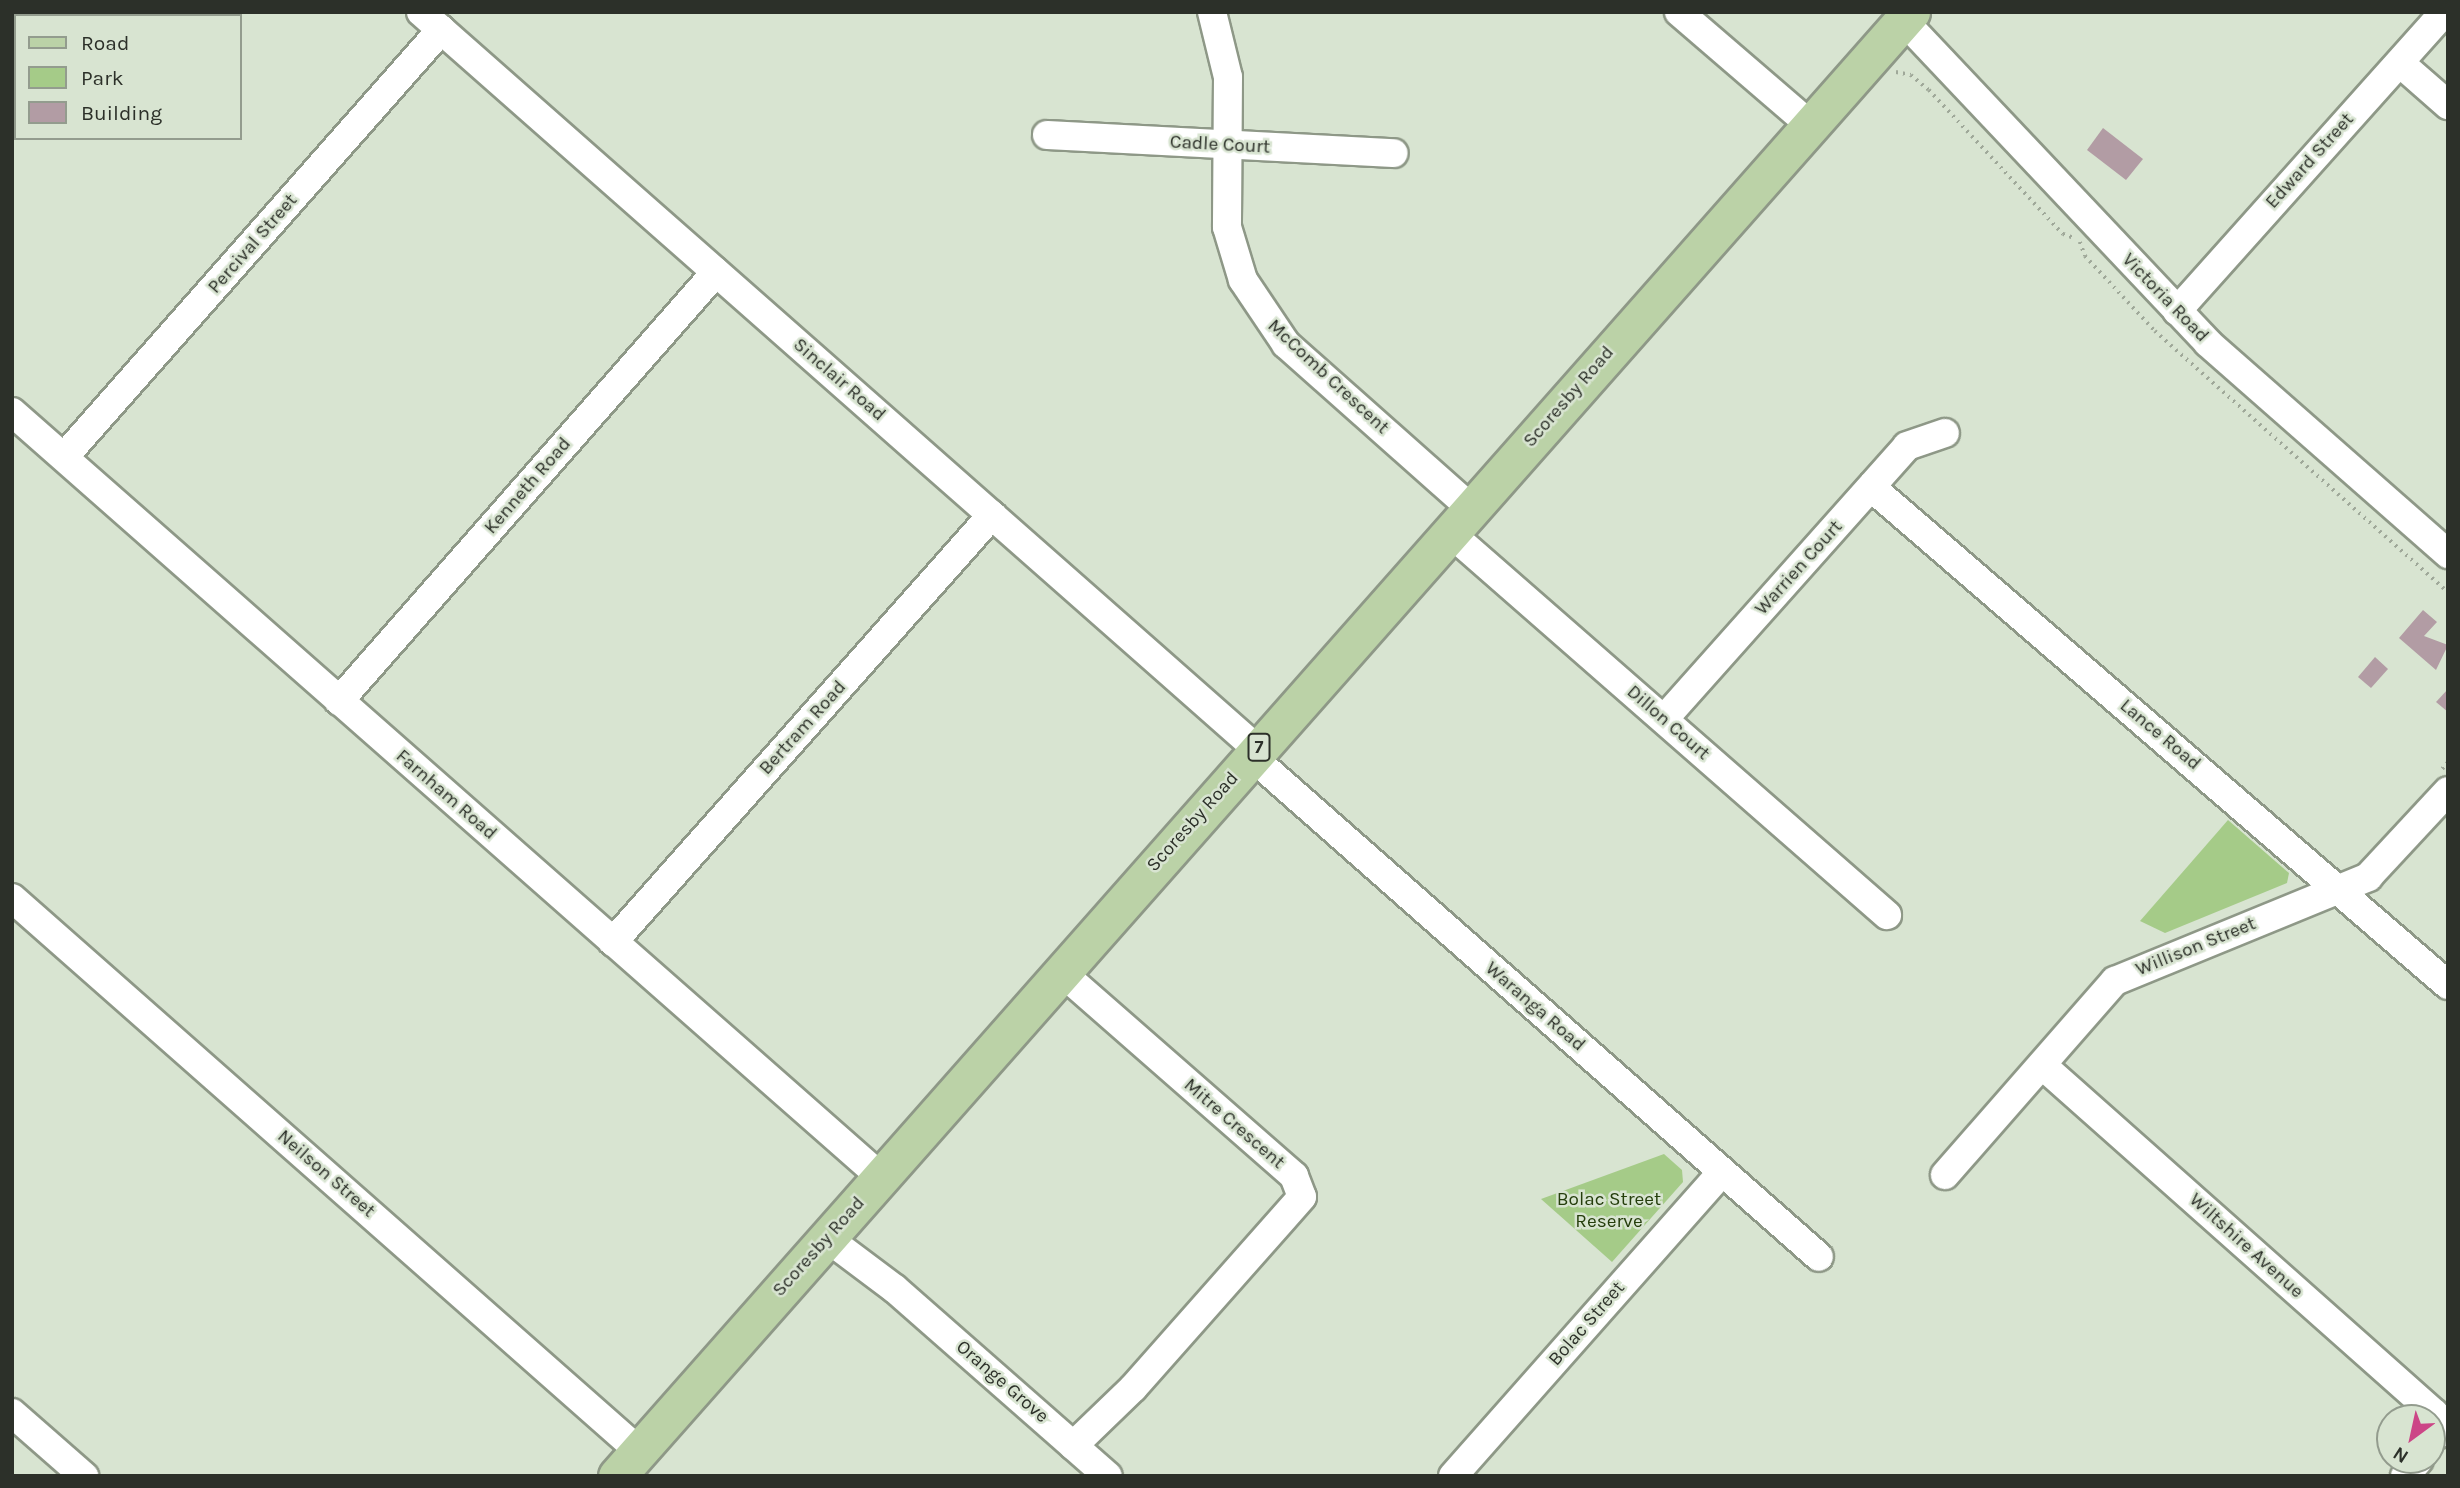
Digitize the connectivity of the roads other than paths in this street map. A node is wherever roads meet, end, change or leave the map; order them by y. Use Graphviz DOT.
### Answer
graph roads {
  1 [pos="1212,12"];
  2 [pos="1679,12"];
  3 [pos="2444,12"];
  4 [pos="1907,16"];
  5 [pos="431,21"];
  6 [pos="2400,63"];
  7 [pos="2448,105"];
  8 [pos="1809,124"];
  9 [pos="1047,135"];
  10 [pos="1227,146"];
  11 [pos="1394,153"];
  12 [pos="716,272"];
  13 [pos="2177,312"];
  14 [pos="12,412"];
  15 [pos="1945,433"];
  16 [pos="64,457"];
  17 [pos="1871,486"];
  18 [pos="992,515"];
  19 [pos="1460,520"];
  20 [pos="2448,554"];
  21 [pos="339,701"];
  22 [pos="1664,719"];
  23 [pos="1254,752"];
  24 [pos="2448,792"];
  25 [pos="2339,890"];
  26 [pos="12,898"];
  27 [pos="1887,915"];
  28 [pos="613,942"];
  29 [pos="1060,971"];
  30 [pos="2448,985"];
  31 [pos="2042,1065"];
  32 [pos="1721,1172"];
  33 [pos="1945,1175"];
  34 [pos="881,1177"];
  35 [pos="832,1232"];
  36 [pos="1819,1257"];
  37 [pos="2424,1404"];
  38 [pos="12,1413"];
  39 [pos="1078,1450"];
  40 [pos="628,1463"];
  41 [pos="84,1476"];
  42 [pos="1108,1476"];
  43 [pos="1453,1476"];
  1 -- 10 [label="street, McComb Crescent"];
  2 -- 8 [label="street"];
  3 -- 6 [label="street, Edward Street"];
  4 -- 8 [label="main road, Scoresby Road / 7"];
  4 -- 13 [label="street, Victoria Road"];
  5 -- 12 [label="street, Sinclair Road"];
  5 -- 16 [label="street, Percival Street"];
  6 -- 7 [label="street"];
  6 -- 13 [label="street, Edward Street"];
  8 -- 19 [label="main road, Scoresby Road / 7"];
  9 -- 10 [label="street, Cadle Court"];
  10 -- 11 [label="street, Cadle Court"];
  10 -- 19 [label="street, McComb Crescent"];
  12 -- 18 [label="street, Sinclair Road"];
  12 -- 21 [label="street, Kenneth Road"];
  13 -- 20 [label="street, Victoria Road"];
  14 -- 16 [label="street, Farnham Road"];
  15 -- 17 [label="street, Warrien Court"];
  16 -- 21 [label="street, Farnham Road"];
  17 -- 22 [label="street, Warrien Court"];
  17 -- 25 [label="street, Lance Road"];
  18 -- 23 [label="street, Sinclair Road"];
  18 -- 28 [label="street, Bertram Road"];
  19 -- 22 [label="street, Dillon Court"];
  19 -- 23 [label="main road, Scoresby Road / 7"];
  21 -- 28 [label="street, Farnham Road"];
  22 -- 27 [label="street, Dillon Court"];
  23 -- 29 [label="main road, Scoresby Road / 7"];
  23 -- 32 [label="street, Waranga Road"];
  24 -- 25 [label="street, Willison Street"];
  25 -- 30 [label="street, Lance Road"];
  25 -- 31 [label="street, Willison Street"];
  26 -- 40 [label="street, Neilson Street"];
  28 -- 34 [label="street, Farnham Road"];
  29 -- 34 [label="main road, Scoresby Road / 7"];
  29 -- 39 [label="street, Mitre Crescent"];
  31 -- 33 [label="street, Willison Street"];
  31 -- 37 [label="street, Wiltshire Avenue"];
  32 -- 36 [label="street, Waranga Road"];
  32 -- 43 [label="street, Bolac Street"];
  34 -- 35 [label="main road, Scoresby Road / 7"];
  35 -- 39 [label="street, Orange Grove"];
  35 -- 40 [label="main road, Scoresby Road / 7"];
  38 -- 41 [label="street"];
  39 -- 42 [label="street, Orange Grove"];
}
